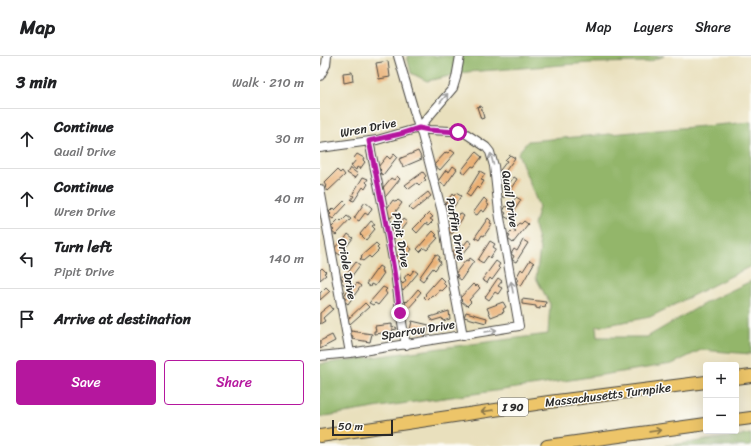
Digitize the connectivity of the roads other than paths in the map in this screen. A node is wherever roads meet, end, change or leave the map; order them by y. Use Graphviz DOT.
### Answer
graph roads {
  1 [pos="327,56"];
  2 [pos="398,56"];
  3 [pos="460,56"];
  4 [pos="320,76"];
  5 [pos="419,128"];
  6 [pos="369,141"];
  7 [pos="320,148"];
  8 [pos="320,189"];
  9 [pos="518,326"];
  10 [pos="463,336"];
  11 [pos="406,344"];
  12 [pos="350,353"];
  13 [pos="320,356"];
  14 [pos="751,376"];
  15 [pos="739,378"];
  16 [pos="703,382"];
  17 [pos="751,418"];
  18 [pos="739,420"];
  19 [pos="703,424"];
  20 [pos="320,436"];
  21 [pos="547,446"];
  1 -- 4 [label="street"];
  2 -- 5 [label="street, Puffin Drive"];
  5 -- 3 [label="street, one-way"];
  5 -- 6 [label="street, Wren Drive"];
  9 -- 5 [label="street, Quail Drive, one-way"];
  5 -- 10 [label="street, Puffin Drive"];
  6 -- 7 [label="street, Wren Drive"];
  6 -- 11 [label="street, Pipit Drive"];
  8 -- 12 [label="street, Oriole Drive"];
  10 -- 9 [label="street, Sparrow Drive, one-way"];
  10 -- 11 [label="street, Sparrow Drive"];
  11 -- 12 [label="street, Sparrow Drive"];
  12 -- 13 [label="street, Sparrow Drive"];
  14 -- 15 [label="highway"];
  16 -- 20 [label="highway, Massachusetts Turnpike / I 90, one-way"];
  17 -- 18 [label="highway"];
  21 -- 19 [label="highway, one-way"];
}
